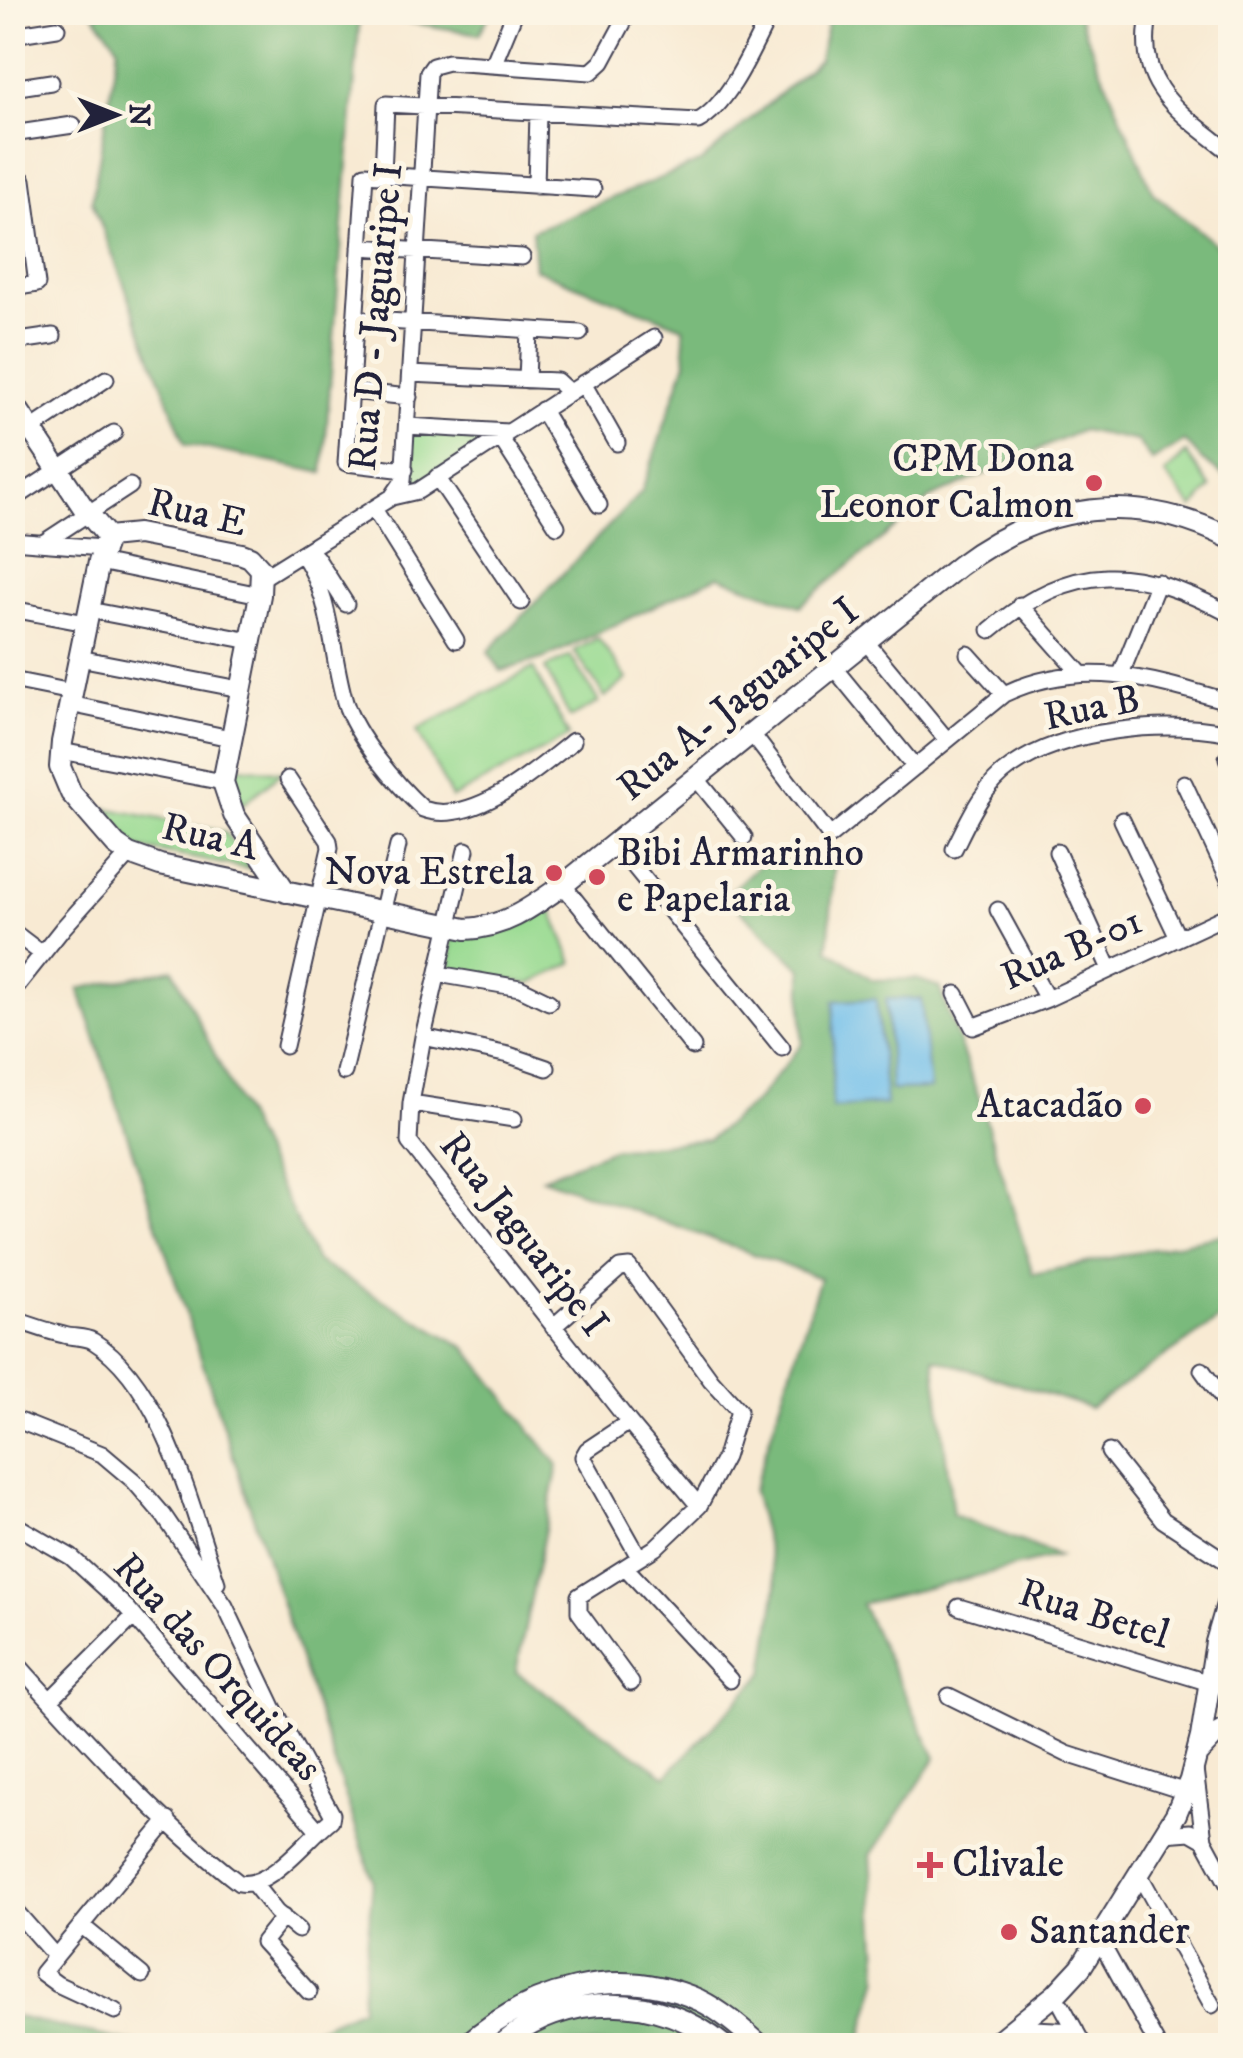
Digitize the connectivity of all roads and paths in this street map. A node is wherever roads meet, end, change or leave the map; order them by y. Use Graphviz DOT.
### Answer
graph roads {
  1 [pos="515,12"];
  2 [pos="628,12"];
  3 [pos="771,12"];
  4 [pos="1150,12"];
  5 [pos="58,28"];
  6 [pos="12,35"];
  7 [pos="493,65"];
  8 [pos="52,82"];
  9 [pos="12,88"];
  10 [pos="426,106"];
  11 [pos="538,113"];
  12 [pos="73,125"];
  13 [pos="12,134"];
  14 [pos="1230,152"];
  15 [pos="384,175"];
  16 [pos="421,179"];
  17 [pos="18,181"];
  18 [pos="536,186"];
  19 [pos="593,189"];
  20 [pos="30,234"];
  21 [pos="12,236"];
  22 [pos="360,247"];
  23 [pos="417,252"];
  24 [pos="522,257"];
  25 [pos="12,288"];
  26 [pos="354,319"];
  27 [pos="413,323"];
  28 [pos="529,330"];
  29 [pos="580,333"];
  30 [pos="53,336"];
  31 [pos="654,338"];
  32 [pos="12,342"];
  33 [pos="410,374"];
  34 [pos="106,378"];
  35 [pos="527,380"];
  36 [pos="576,387"];
  37 [pos="350,392"];
  38 [pos="409,397"];
  39 [pos="12,401"];
  40 [pos="542,410"];
  41 [pos="407,426"];
  42 [pos="31,429"];
  43 [pos="114,433"];
  44 [pos="504,435"];
  45 [pos="12,442"];
  46 [pos="617,442"];
  47 [pos="404,470"];
  48 [pos="59,471"];
  49 [pos="437,477"];
  50 [pos="130,486"];
  51 [pos="392,496"];
  52 [pos="14,498"];
  53 [pos="599,505"];
  54 [pos="374,509"];
  55 [pos="88,513"];
  56 [pos="557,526"];
  57 [pos="1230,538"];
  58 [pos="13,543"];
  59 [pos="43,543"];
  60 [pos="103,549"];
  61 [pos="306,551"];
  62 [pos="1158,582"];
  63 [pos="261,586"];
  64 [pos="521,602"];
  65 [pos="346,604"];
  66 [pos="1020,605"];
  67 [pos="12,609"];
  68 [pos="1230,614"];
  69 [pos="88,617"];
  70 [pos="990,630"];
  71 [pos="456,640"];
  72 [pos="251,641"];
  73 [pos="866,642"];
  74 [pos="968,654"];
  75 [pos="79,658"];
  76 [pos="834,668"];
  77 [pos="1080,673"];
  78 [pos="1121,674"];
  79 [pos="12,680"];
  80 [pos="240,689"];
  81 [pos="1004,694"];
  82 [pos="71,698"];
  83 [pos="1230,702"];
  84 [pos="1230,733"];
  85 [pos="752,734"];
  86 [pos="230,738"];
  87 [pos="947,740"];
  88 [pos="574,742"];
  89 [pos="60,751"];
  90 [pos="915,767"];
  91 [pos="288,778"];
  92 [pos="696,778"];
  93 [pos="223,782"];
  94 [pos="1184,783"];
  95 [pos="1122,820"];
  96 [pos="744,837"];
  97 [pos="616,844"];
  98 [pos="398,846"];
  99 [pos="954,849"];
  100 [pos="466,850"];
  101 [pos="1057,852"];
  102 [pos="129,854"];
  103 [pos="1230,882"];
  104 [pos="563,885"];
  105 [pos="286,892"];
  106 [pos="317,899"];
  107 [pos="998,910"];
  108 [pos="382,914"];
  109 [pos="1230,914"];
  110 [pos="448,927"];
  111 [pos="12,932"];
  112 [pos="1178,938"];
  113 [pos="42,953"];
  114 [pos="1110,967"];
  115 [pos="438,974"];
  116 [pos="12,992"];
  117 [pos="956,994"];
  118 [pos="1047,999"];
  119 [pos="549,1002"];
  120 [pos="423,1036"];
  121 [pos="285,1046"];
  122 [pos="693,1047"];
  123 [pos="782,1048"];
  124 [pos="547,1068"];
  125 [pos="344,1072"];
  126 [pos="411,1102"];
  127 [pos="514,1119"];
  128 [pos="12,1318"];
  129 [pos="553,1327"];
  130 [pos="1202,1370"];
  131 [pos="1230,1409"];
  132 [pos="12,1418"];
  133 [pos="629,1422"];
  134 [pos="1109,1452"];
  135 [pos="700,1506"];
  136 [pos="12,1523"];
  137 [pos="632,1562"];
  138 [pos="1230,1564"];
  139 [pos="1230,1594"];
  140 [pos="225,1606"];
  141 [pos="959,1607"];
  142 [pos="134,1616"];
  143 [pos="1216,1642"];
  144 [pos="12,1658"];
  145 [pos="730,1680"];
  146 [pos="631,1683"];
  147 [pos="1210,1684"];
  148 [pos="949,1696"];
  149 [pos="1230,1697"];
  150 [pos="50,1700"];
  151 [pos="1230,1713"];
  152 [pos="1205,1714"];
  153 [pos="1230,1724"];
  154 [pos="1196,1758"];
  155 [pos="1186,1792"];
  156 [pos="168,1820"];
  157 [pos="318,1830"];
  158 [pos="1164,1834"];
  159 [pos="1204,1840"];
  160 [pos="1139,1874"];
  161 [pos="254,1883"];
  162 [pos="1230,1888"];
  163 [pos="12,1907"];
  164 [pos="283,1918"];
  165 [pos="81,1925"];
  166 [pos="298,1930"];
  167 [pos="1099,1939"];
  168 [pos="56,1956"];
  169 [pos="142,1975"];
  170 [pos="309,1992"];
  171 [pos="1212,2004"];
  172 [pos="1062,2006"];
  173 [pos="115,2011"];
  174 [pos="1013,2028"];
  175 [pos="1080,2038"];
  176 [pos="465,2046"];
  177 [pos="500,2046"];
  178 [pos="724,2046"];
  179 [pos="761,2046"];
  180 [pos="992,2046"];
  181 [pos="1158,2046"];
  1 -- 7 [label="street"];
  2 -- 7 [label="street"];
  3 -- 11 [label="street"];
  4 -- 14 [label="street"];
  5 -- 6 [label="street"];
  7 -- 10 [label="street, Rua D - Jaguaripe I"];
  8 -- 9 [label="street"];
  10 -- 11 [label="street"];
  10 -- 15 [label="street"];
  10 -- 16 [label="street, Rua D - Jaguaripe I"];
  11 -- 18 [label="street"];
  12 -- 13 [label="street"];
  15 -- 16 [label="street"];
  15 -- 22 [label="street"];
  16 -- 18 [label="street"];
  16 -- 23 [label="street, Rua D - Jaguaripe I"];
  17 -- 20 [label="street"];
  18 -- 19 [label="street"];
  20 -- 21 [label="street"];
  20 -- 25 [label="street"];
  22 -- 23 [label="street"];
  22 -- 26 [label="street"];
  23 -- 24 [label="street"];
  23 -- 27 [label="street, Rua D - Jaguaripe I"];
  26 -- 27 [label="street"];
  26 -- 37 [label="street"];
  27 -- 28 [label="street"];
  27 -- 33 [label="street, Rua D - Jaguaripe I"];
  28 -- 29 [label="street"];
  28 -- 35 [label="street"];
  30 -- 32 [label="street"];
  31 -- 36 [label="street"];
  33 -- 35 [label="street"];
  33 -- 38 [label="street, Rua D - Jaguaripe I"];
  34 -- 42 [label="street"];
  35 -- 36 [label="street"];
  36 -- 40 [label="street"];
  36 -- 46 [label="street"];
  37 -- 38 [label="street"];
  37 -- 47 [label="street"];
  38 -- 41 [label="street, Rua D - Jaguaripe I"];
  39 -- 42 [label="main road"];
  40 -- 44 [label="street"];
  40 -- 53 [label="street"];
  41 -- 44 [label="street"];
  41 -- 47 [label="street, Rua D - Jaguaripe I"];
  42 -- 45 [label="street"];
  42 -- 48 [label="main road"];
  43 -- 48 [label="street"];
  44 -- 49 [label="street"];
  44 -- 56 [label="street"];
  47 -- 51 [label="street, Rua D - Jaguaripe I"];
  48 -- 52 [label="street"];
  48 -- 55 [label="main road"];
  49 -- 51 [label="street"];
  49 -- 64 [label="street"];
  50 -- 55 [label="street"];
  51 -- 54 [label="street, Rua D - Jaguaripe I"];
  54 -- 61 [label="street, Rua D - Jaguaripe I"];
  54 -- 71 [label="street"];
  55 -- 59 [label="street"];
  55 -- 60 [label="main road"];
  57 -- 73 [label="main road, Rua A- Jaguaripe I"];
  58 -- 59 [label="street"];
  59 -- 60 [label="street"];
  60 -- 63 [label="street"];
  60 -- 63 [label="main road, Rua E"];
  60 -- 69 [label="main road, Rua A"];
  61 -- 63 [label="street, Rua D - Jaguaripe I"];
  61 -- 65 [label="street"];
  61 -- 88 [label="street"];
  62 -- 66 [label="street"];
  62 -- 68 [label="street"];
  62 -- 78 [label="street"];
  63 -- 72 [label="main road, Rua A"];
  66 -- 70 [label="street"];
  66 -- 77 [label="street"];
  67 -- 69 [label="street"];
  69 -- 72 [label="street"];
  69 -- 75 [label="main road, Rua A"];
  72 -- 80 [label="main road, Rua A"];
  73 -- 76 [label="main road, Rua A- Jaguaripe I"];
  73 -- 87 [label="street"];
  74 -- 81 [label="street"];
  75 -- 80 [label="street"];
  75 -- 82 [label="main road, Rua A"];
  76 -- 85 [label="main road, Rua A- Jaguaripe I"];
  76 -- 90 [label="street"];
  77 -- 78 [label="street"];
  77 -- 81 [label="street"];
  78 -- 83 [label="street"];
  79 -- 82 [label="street"];
  80 -- 86 [label="main road, Rua A"];
  81 -- 87 [label="street"];
  82 -- 86 [label="street"];
  82 -- 89 [label="main road, Rua A"];
  84 -- 99 [label="street, Rua B"];
  85 -- 90 [label="street"];
  85 -- 92 [label="main road, Rua A- Jaguaripe I"];
  86 -- 93 [label="main road, Rua A"];
  87 -- 90 [label="street"];
  89 -- 93 [label="street"];
  89 -- 102 [label="main road, Rua A"];
  91 -- 106 [label="street"];
  92 -- 96 [label="street"];
  92 -- 97 [label="main road, Rua A- Jaguaripe I"];
  93 -- 105 [label="main road, Rua A"];
  94 -- 103 [label="street"];
  95 -- 112 [label="street"];
  97 -- 104 [label="main road, Rua A- Jaguaripe I"];
  97 -- 123 [label="street"];
  98 -- 108 [label="street"];
  100 -- 110 [label="street, Rua Jaguaripe I"];
  101 -- 114 [label="street"];
  102 -- 105 [label="main road, Rua A"];
  102 -- 113 [label="street"];
  104 -- 110 [label="main road, Rua A- Jaguaripe I"];
  104 -- 122 [label="street"];
  105 -- 106 [label="main road, Rua A- Jaguaripe I"];
  106 -- 108 [label="main road, Rua A- Jaguaripe I"];
  106 -- 121 [label="street"];
  107 -- 118 [label="street"];
  108 -- 110 [label="main road, Rua A- Jaguaripe I"];
  108 -- 125 [label="street"];
  109 -- 112 [label="street, Rua B-01"];
  110 -- 115 [label="street, Rua Jaguaripe I"];
  111 -- 113 [label="street"];
  112 -- 114 [label="street, Rua B-01"];
  113 -- 116 [label="street"];
  114 -- 118 [label="street, Rua B-01"];
  115 -- 119 [label="street"];
  115 -- 120 [label="street, Rua Jaguaripe I"];
  117 -- 118 [label="street, Rua B-01"];
  120 -- 124 [label="street"];
  120 -- 126 [label="street, Rua Jaguaripe I"];
  126 -- 127 [label="street"];
  126 -- 129 [label="street, Rua Jaguaripe I"];
  128 -- 140 [label="street"];
  129 -- 133 [label="street, Rua Jaguaripe I"];
  129 -- 135 [label="street"];
  130 -- 131 [label="street"];
  132 -- 140 [label="street"];
  133 -- 135 [label="street, Rua Jaguaripe I"];
  133 -- 137 [label="street"];
  134 -- 138 [label="street"];
  135 -- 137 [label="street"];
  136 -- 142 [label="street, Rua das Orquideas"];
  137 -- 145 [label="street"];
  137 -- 146 [label="street"];
  139 -- 143 [label="main road"];
  140 -- 157 [label="street"];
  141 -- 147 [label="street, Rua Betel"];
  142 -- 150 [label="street"];
  142 -- 157 [label="street, Rua das Orquideas"];
  143 -- 147 [label="main road"];
  143 -- 149 [label="main road"];
  144 -- 150 [label="street"];
  147 -- 152 [label="main road"];
  148 -- 155 [label="street"];
  150 -- 156 [label="street"];
  151 -- 152 [label="main road"];
  152 -- 153 [label="main road"];
  152 -- 154 [label="main road"];
  153 -- 154 [label="main road"];
  154 -- 155 [label="main road"];
  154 -- 159 [label="street"];
  155 -- 158 [label="main road"];
  156 -- 161 [label="street"];
  156 -- 165 [label="street"];
  157 -- 161 [label="street"];
  158 -- 159 [label="street"];
  158 -- 160 [label="main road"];
  159 -- 162 [label="street"];
  160 -- 167 [label="main road"];
  160 -- 171 [label="street"];
  161 -- 164 [label="street"];
  163 -- 168 [label="street"];
  164 -- 166 [label="street"];
  164 -- 170 [label="street"];
  165 -- 168 [label="street"];
  165 -- 169 [label="street"];
  167 -- 174 [label="main road"];
  167 -- 181 [label="street"];
  168 -- 173 [label="street"];
  172 -- 175 [label="street"];
  174 -- 175 [label="street"];
  174 -- 180 [label="main road"];
  176 -- 179 [label="main road"];
  177 -- 178 [label="main road"];
}
